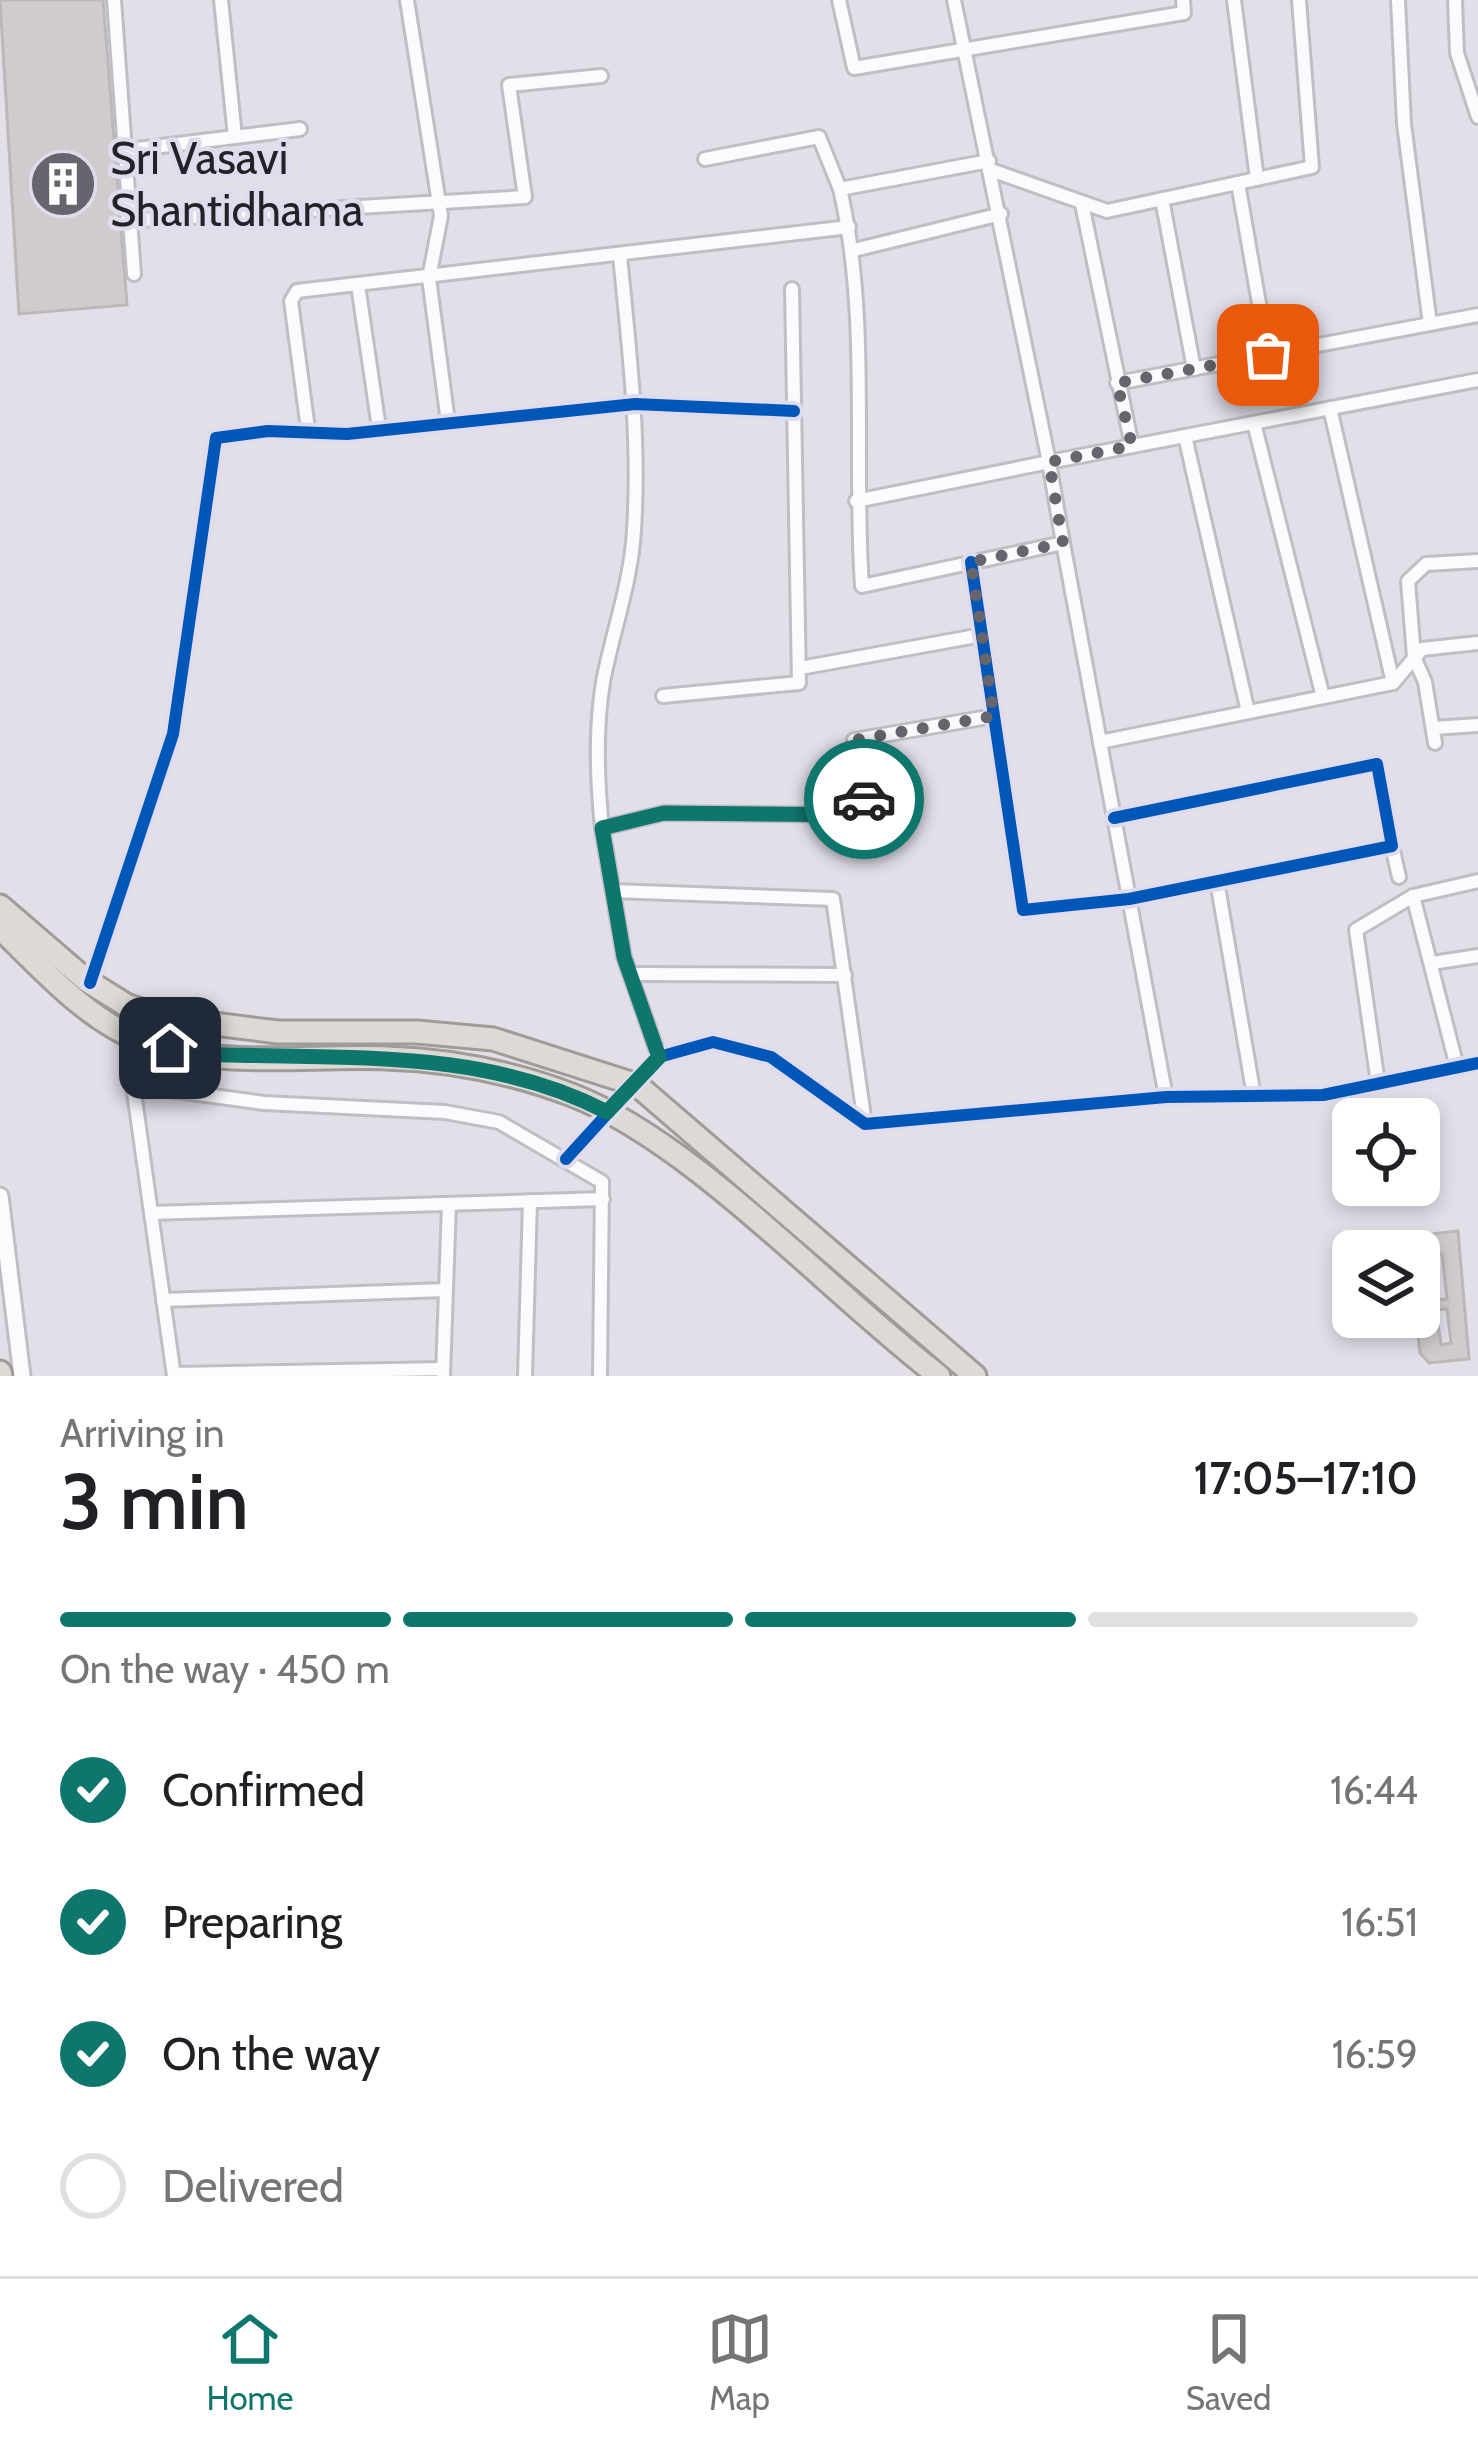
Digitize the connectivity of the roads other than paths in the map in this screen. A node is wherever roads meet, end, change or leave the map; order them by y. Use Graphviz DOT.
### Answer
graph roads {
  1 [pos="114,0"];
  2 [pos="221,0"];
  3 [pos="407,0"];
  4 [pos="839,0"];
  5 [pos="954,0"];
  6 [pos="1183,0"];
  7 [pos="1234,0"];
  8 [pos="1299,0"];
  9 [pos="1397,0"];
  10 [pos="1455,0"];
  11 [pos="963,49"];
  12 [pos="601,76"];
  13 [pos="1478,117"];
  14 [pos="300,128"];
  15 [pos="235,137"];
  16 [pos="121,151"];
  17 [pos="705,159"];
  18 [pos="990,165"];
  19 [pos="1257,178"];
  20 [pos="1238,183"];
  21 [pos="840,189"];
  22 [pos="1162,199"];
  23 [pos="439,201"];
  24 [pos="1082,204"];
  25 [pos="1000,214"];
  26 [pos="126,221"];
  27 [pos="849,227"];
  28 [pos="854,250"];
  29 [pos="620,256"];
  30 [pos="134,274"];
  31 [pos="429,278"];
  32 [pos="358,285"];
  33 [pos="792,289"];
  34 [pos="1478,315"];
  35 [pos="1430,324"];
  36 [pos="1268,355"];
  37 [pos="1194,369"];
  38 [pos="1478,380"];
  39 [pos="1117,383"];
  40 [pos="635,404"];
  41 [pos="1330,408"];
  42 [pos="794,411"];
  43 [pos="448,422"];
  44 [pos="1254,423"];
  45 [pos="379,428"];
  46 [pos="308,429"];
  47 [pos="1185,436"];
  48 [pos="1132,446"];
  49 [pos="1049,462"];
  50 [pos="856,501"];
  51 [pos="1063,543"];
  52 [pos="1478,561"];
  53 [pos="971,562"];
  54 [pos="982,635"];
  55 [pos="1478,643"];
  56 [pos="1414,657"];
  57 [pos="800,668"];
  58 [pos="1393,682"];
  59 [pos="664,696"];
  60 [pos="1323,697"];
  61 [pos="1248,712"];
  62 [pos="994,716"];
  63 [pos="1478,725"];
  64 [pos="1100,742"];
  65 [pos="1114,818"];
  66 [pos="602,828"];
  67 [pos="1392,846"];
  68 [pos="1399,877"];
  69 [pos="1217,881"];
  70 [pos="1478,881"];
  71 [pos="613,891"];
  72 [pos="1413,896"];
  73 [pos="1129,899"];
  74 [pos="0,906"];
  75 [pos="0,928"];
  76 [pos="1478,956"];
  77 [pos="1432,963"];
  78 [pos="631,974"];
  79 [pos="845,974"];
  80 [pos="90,983"];
  81 [pos="659,1057"];
  82 [pos="1478,1063"];
  83 [pos="1456,1066"];
  84 [pos="1378,1083"];
  85 [pos="637,1085"];
  86 [pos="1254,1096"];
  87 [pos="1166,1097"];
  88 [pos="607,1112"];
  89 [pos="865,1124"];
  90 [pos="566,1159"];
  91 [pos="0,1196"];
  92 [pos="603,1199"];
  93 [pos="530,1201"];
  94 [pos="449,1204"];
  95 [pos="151,1214"];
  96 [pos="445,1290"];
  97 [pos="163,1300"];
  98 [pos="443,1372"];
  99 [pos="932,1374"];
  100 [pos="174,1375"];
  101 [pos="22,1376"];
  102 [pos="525,1376"];
  103 [pos="600,1376"];
  104 [pos="975,1376"];
  1 -- 16 [label="street"];
  2 -- 15 [label="street"];
  3 -- 23 [label="street"];
  4 -- 11 [label="street"];
  5 -- 11 [label="street"];
  6 -- 11 [label="street"];
  7 -- 19 [label="street"];
  8 -- 19 [label="street"];
  9 -- 35 [label="street"];
  10 -- 13 [label="street"];
  11 -- 18 [label="street"];
  12 -- 23 [label="street"];
  14 -- 15 [label="street"];
  15 -- 16 [label="street"];
  16 -- 26 [label="street"];
  17 -- 21 [label="street"];
  18 -- 21 [label="street"];
  18 -- 24 [label="street"];
  18 -- 25 [label="street"];
  19 -- 20 [label="street"];
  20 -- 22 [label="street"];
  20 -- 36 [label="street"];
  21 -- 27 [label="street"];
  22 -- 24 [label="street"];
  22 -- 37 [label="street"];
  23 -- 26 [label="street"];
  23 -- 31 [label="street"];
  24 -- 39 [label="street"];
  25 -- 28 [label="street"];
  25 -- 49 [label="street"];
  26 -- 30 [label="street"];
  27 -- 28 [label="street"];
  27 -- 29 [label="street"];
  28 -- 50 [label="street"];
  29 -- 31 [label="street"];
  29 -- 40 [label="street"];
  31 -- 32 [label="street"];
  31 -- 43 [label="street"];
  32 -- 45 [label="street"];
  32 -- 46 [label="street"];
  33 -- 42 [label="street"];
  34 -- 35 [label="street"];
  35 -- 36 [label="street"];
  36 -- 37 [label="street"];
  37 -- 39 [label="street"];
  38 -- 41 [label="street"];
  39 -- 48 [label="street"];
  40 -- 42 [label="street"];
  40 -- 43 [label="street"];
  40 -- 66 [label="street"];
  41 -- 44 [label="street"];
  41 -- 58 [label="street"];
  42 -- 57 [label="street"];
  43 -- 45 [label="street"];
  44 -- 47 [label="street"];
  44 -- 60 [label="street"];
  45 -- 46 [label="street"];
  46 -- 80 [label="street"];
  47 -- 48 [label="street"];
  47 -- 61 [label="street"];
  48 -- 49 [label="street"];
  49 -- 50 [label="street"];
  49 -- 51 [label="street"];
  50 -- 53 [label="street"];
  51 -- 53 [label="street"];
  51 -- 64 [label="street"];
  52 -- 56 [label="street"];
  53 -- 54 [label="street"];
  54 -- 57 [label="street"];
  54 -- 62 [label="street"];
  55 -- 56 [label="street"];
  56 -- 58 [label="street"];
  56 -- 63 [label="street"];
  57 -- 59 [label="street"];
  58 -- 60 [label="street"];
  60 -- 61 [label="street"];
  61 -- 64 [label="street"];
  62 -- 66 [label="street"];
  62 -- 73 [label="street"];
  64 -- 65 [label="street"];
  65 -- 67 [label="street"];
  65 -- 73 [label="street"];
  66 -- 71 [label="street"];
  67 -- 68 [label="street"];
  67 -- 69 [label="street"];
  69 -- 73 [label="street"];
  69 -- 86 [label="street"];
  70 -- 72 [label="street"];
  71 -- 78 [label="street"];
  71 -- 79 [label="street"];
  72 -- 77 [label="street"];
  72 -- 84 [label="street"];
  73 -- 87 [label="street"];
  74 -- 80 [label="highway"];
  75 -- 88 [label="highway"];
  76 -- 77 [label="street"];
  77 -- 83 [label="street"];
  78 -- 79 [label="street"];
  78 -- 81 [label="street"];
  79 -- 89 [label="street"];
  80 -- 85 [label="highway"];
  81 -- 85 [label="street"];
  81 -- 89 [label="street"];
  82 -- 83 [label="street"];
  83 -- 84 [label="street"];
  84 -- 86 [label="street"];
  85 -- 88 [label="street"];
  85 -- 104 [label="highway"];
  86 -- 87 [label="street"];
  87 -- 89 [label="street"];
  88 -- 90 [label="street"];
  88 -- 99 [label="highway"];
  90 -- 92 [label="street"];
  90 -- 95 [label="street"];
  91 -- 101 [label="street"];
  92 -- 93 [label="street"];
  92 -- 103 [label="street"];
  93 -- 94 [label="street"];
  93 -- 102 [label="street"];
  94 -- 95 [label="street"];
  94 -- 96 [label="street"];
  95 -- 97 [label="street"];
  96 -- 97 [label="street"];
  96 -- 98 [label="street"];
  97 -- 100 [label="street"];
  98 -- 100 [label="street"];
}
